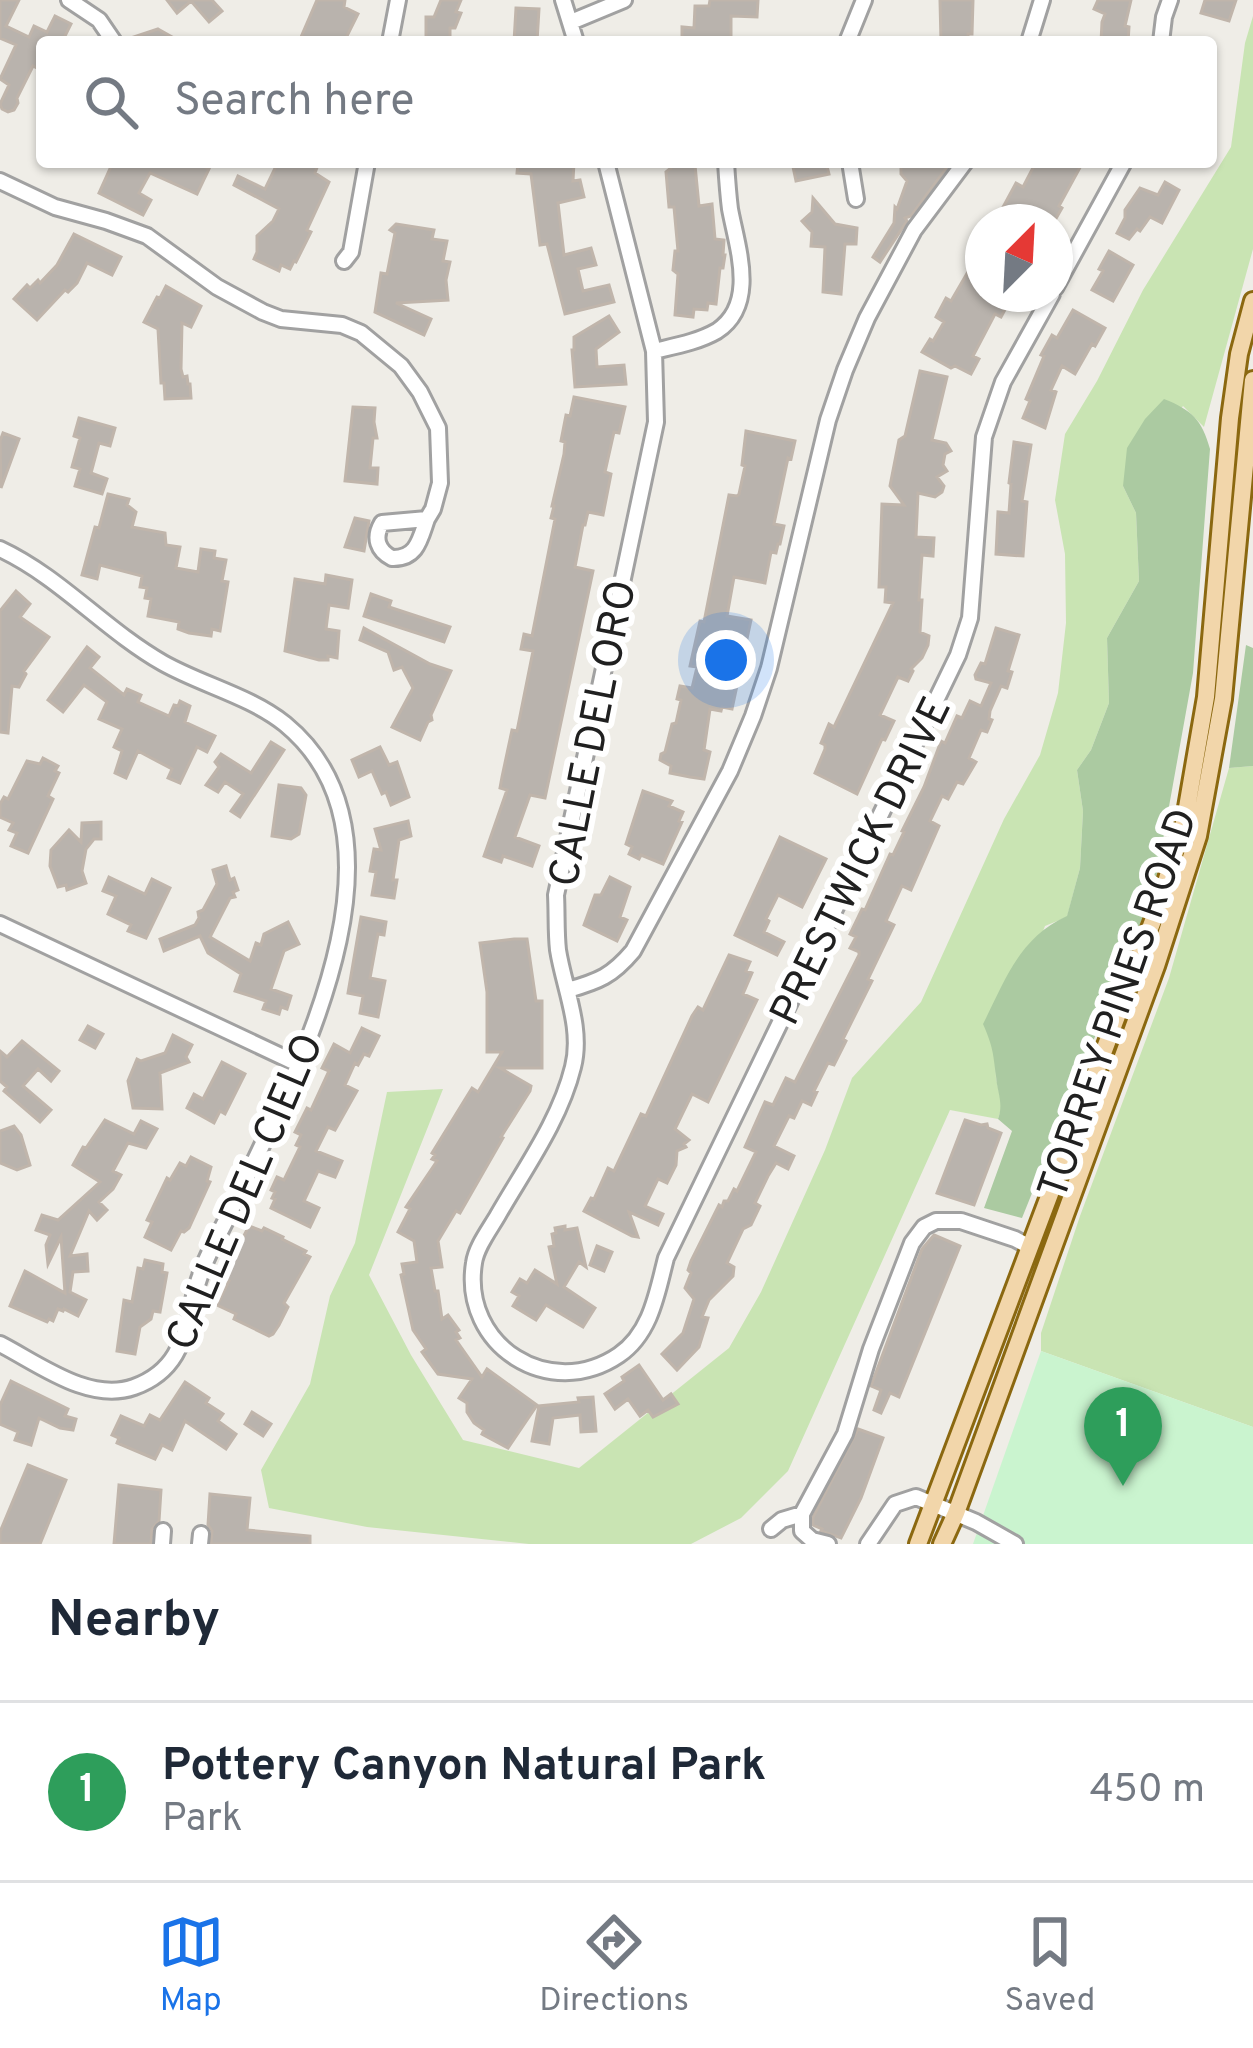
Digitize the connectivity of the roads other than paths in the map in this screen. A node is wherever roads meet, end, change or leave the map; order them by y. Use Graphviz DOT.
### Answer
graph roads {
  1 [pos="69,0"];
  2 [pos="398,0"];
  3 [pos="563,0"];
  4 [pos="624,0"];
  5 [pos="864,0"];
  6 [pos="1042,0"];
  7 [pos="1171,0"];
  8 [pos="571,22"];
  9 [pos="110,36"];
  10 [pos="391,36"];
  11 [pos="574,36"];
  12 [pos="849,36"];
  13 [pos="1031,36"];
  14 [pos="1162,36"];
  15 [pos="367,168"];
  16 [pos="608,168"];
  17 [pos="726,168"];
  18 [pos="851,168"];
  19 [pos="960,168"];
  20 [pos="1121,168"];
  21 [pos="0,181"];
  22 [pos="856,200"];
  23 [pos="1073,255"];
  24 [pos="344,261"];
  25 [pos="1253,301"];
  26 [pos="1041,312"];
  27 [pos="654,351"];
  28 [pos="1253,380"];
  29 [pos="427,519"];
  30 [pos="0,548"];
  31 [pos="0,924"];
  32 [pos="568,990"];
  33 [pos="300,1065"];
  34 [pos="1030,1247"];
  35 [pos="0,1344"];
  36 [pos="568,1374"];
  37 [pos="945,1508"];
  38 [pos="802,1514"];
  39 [pos="771,1529"];
  40 [pos="828,1544"];
  41 [pos="868,1544"];
  42 [pos="918,1544"];
  43 [pos="942,1544"];
  44 [pos="1015,1544"];
  1 -- 9 [label="street"];
  2 -- 10 [label="street"];
  3 -- 8 [label="street"];
  4 -- 8 [label="street"];
  5 -- 12 [label="street"];
  6 -- 13 [label="street"];
  7 -- 14 [label="street"];
  8 -- 11 [label="street"];
  15 -- 24 [label="street"];
  16 -- 27 [label="street, CALLE DEL ORO"];
  17 -- 27 [label="street"];
  18 -- 22 [label="street"];
  19 -- 32 [label="street"];
  20 -- 23 [label="street, PRESTWICK DRIVE"];
  21 -- 29 [label="street"];
  25 -- 34 [label="main road, TORREY PINES ROAD"];
  26 -- 36 [label="street, PRESTWICK DRIVE"];
  27 -- 32 [label="street, CALLE DEL ORO"];
  28 -- 37 [label="main road, TORREY PINES ROAD"];
  30 -- 33 [label="street, CALLE DEL CIELO"];
  31 -- 33 [label="street"];
  32 -- 36 [label="street, CALLE DEL ORO"];
  33 -- 35 [label="street, CALLE DEL CIELO"];
  34 -- 37 [label="main road, TORREY PINES ROAD"];
  34 -- 38 [label="street"];
  37 -- 41 [label="street"];
  37 -- 42 [label="main road, TORREY PINES ROAD"];
  37 -- 43 [label="main road, TORREY PINES ROAD"];
  37 -- 44 [label="street"];
  38 -- 39 [label="street"];
  38 -- 40 [label="street"];
}
